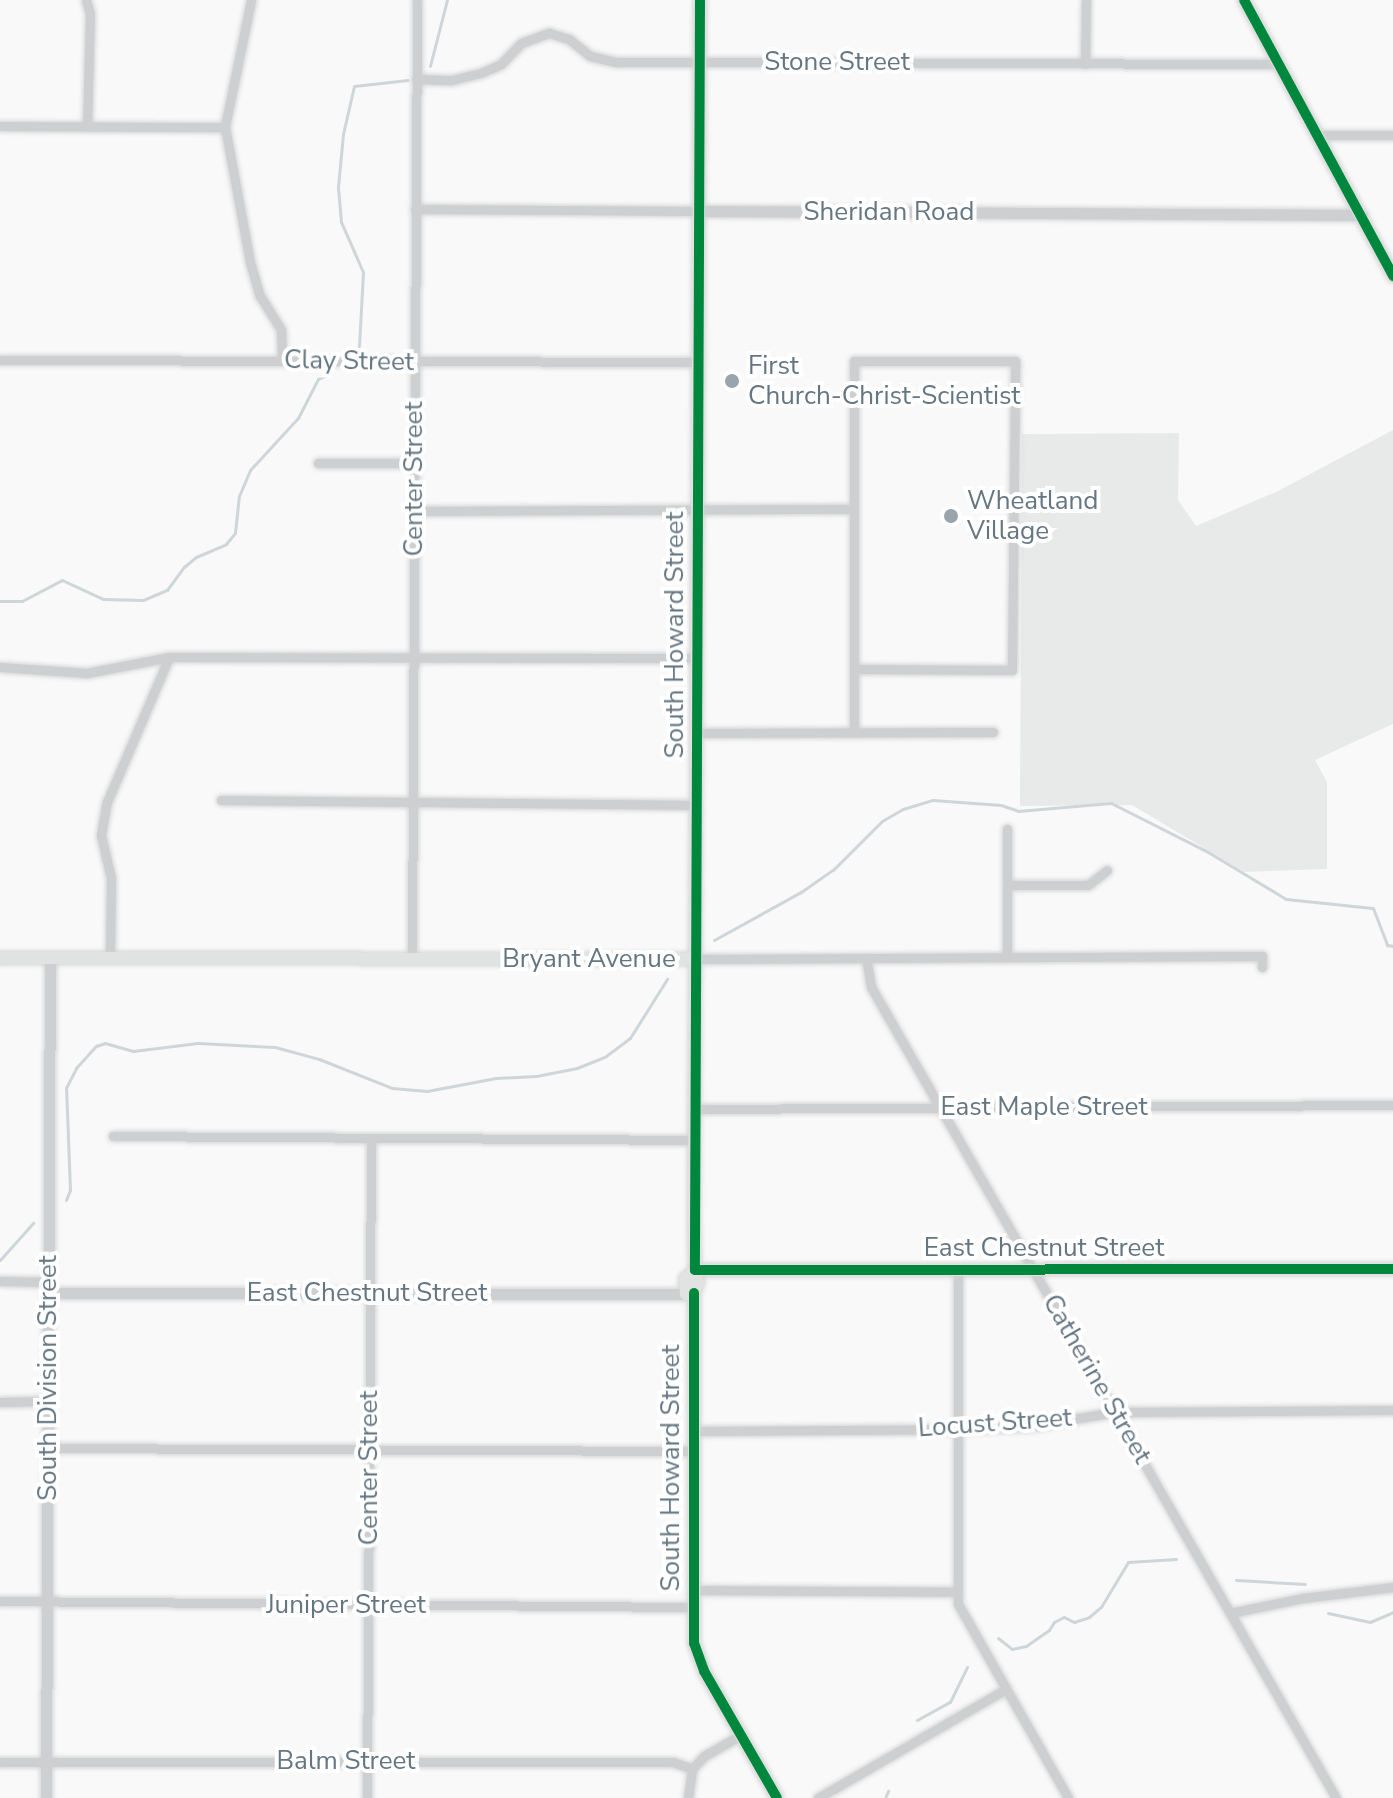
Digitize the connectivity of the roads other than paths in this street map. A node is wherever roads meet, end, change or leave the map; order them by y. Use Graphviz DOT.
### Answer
graph roads {
  1 [pos="86,0"];
  2 [pos="251,0"];
  3 [pos="417,0"];
  4 [pos="700,0"];
  5 [pos="1086,0"];
  6 [pos="1244,0"];
  7 [pos="700,61"];
  8 [pos="1085,64"];
  9 [pos="1278,64"];
  10 [pos="416,79"];
  11 [pos="0,126"];
  12 [pos="87,126"];
  13 [pos="225,127"];
  14 [pos="1320,135"];
  15 [pos="1393,135"];
  16 [pos="415,209"];
  17 [pos="699,211"];
  18 [pos="1362,215"];
  19 [pos="1393,276"];
  20 [pos="0,360"];
  21 [pos="282,360"];
  22 [pos="415,361"];
  23 [pos="699,362"];
  24 [pos="318,463"];
  25 [pos="414,463"];
  26 [pos="854,509"];
  27 [pos="698,510"];
  28 [pos="414,511"];
  29 [pos="169,657"];
  30 [pos="413,658"];
  31 [pos="697,658"];
  32 [pos="0,667"];
  33 [pos="854,669"];
  34 [pos="854,732"];
  35 [pos="993,732"];
  36 [pos="697,733"];
  37 [pos="221,800"];
  38 [pos="412,802"];
  39 [pos="697,805"];
  40 [pos="1007,829"];
  41 [pos="1107,870"];
  42 [pos="1007,885"];
  43 [pos="1007,957"];
  44 [pos="0,958"];
  45 [pos="50,958"];
  46 [pos="110,958"];
  47 [pos="866,958"];
  48 [pos="412,959"];
  49 [pos="696,959"];
  50 [pos="1262,967"];
  51 [pos="1393,1105"];
  52 [pos="942,1108"];
  53 [pos="695,1109"];
  54 [pos="113,1136"];
  55 [pos="371,1138"];
  56 [pos="695,1140"];
  57 [pos="1393,1269"];
  58 [pos="695,1270"];
  59 [pos="958,1270"];
  60 [pos="1035,1270"];
  61 [pos="0,1281"];
  62 [pos="49,1288"];
  63 [pos="370,1294"];
  64 [pos="689,1294"];
  65 [pos="48,1401"];
  66 [pos="0,1402"];
  67 [pos="1393,1410"];
  68 [pos="1115,1412"];
  69 [pos="957,1429"];
  70 [pos="693,1431"];
  71 [pos="48,1448"];
  72 [pos="369,1449"];
  73 [pos="693,1451"];
  74 [pos="1393,1587"];
  75 [pos="692,1590"];
  76 [pos="956,1592"];
  77 [pos="0,1601"];
  78 [pos="47,1603"];
  79 [pos="368,1605"];
  80 [pos="692,1607"];
  81 [pos="1230,1613"];
  82 [pos="1006,1689"];
  83 [pos="741,1735"];
  84 [pos="46,1761"];
  85 [pos="367,1761"];
  86 [pos="0,1762"];
  87 [pos="692,1769"];
  88 [pos="46,1798"];
  89 [pos="367,1798"];
  90 [pos="688,1798"];
  91 [pos="777,1798"];
  92 [pos="818,1798"];
  93 [pos="1068,1798"];
  94 [pos="1336,1798"];
  1 -- 12 [label="street"];
  2 -- 13 [label="street"];
  3 -- 10 [label="street, Center Street"];
  4 -- 7 [label="main road, South Howard Street"];
  5 -- 8 [label="street"];
  6 -- 9 [label="main road"];
  7 -- 8 [label="street, Stone Street"];
  7 -- 10 [label="street, Stone Street"];
  7 -- 17 [label="main road, South Howard Street"];
  8 -- 9 [label="street, Stone Street"];
  9 -- 14 [label="main road"];
  10 -- 16 [label="street, Center Street"];
  11 -- 12 [label="street"];
  12 -- 13 [label="street"];
  13 -- 21 [label="street"];
  14 -- 15 [label="street"];
  14 -- 18 [label="main road"];
  16 -- 17 [label="street, Sheridan Road"];
  16 -- 22 [label="street, Center Street"];
  17 -- 18 [label="street, Sheridan Road"];
  17 -- 23 [label="main road, South Howard Street"];
  18 -- 19 [label="main road"];
  20 -- 21 [label="street, Clay Street"];
  21 -- 22 [label="street, Clay Street"];
  22 -- 23 [label="street, Clay Street"];
  22 -- 25 [label="street, Center Street"];
  23 -- 27 [label="main road, South Howard Street"];
  24 -- 25 [label="street"];
  25 -- 28 [label="street, Center Street"];
  26 -- 27 [label="street"];
  26 -- 33 [label="street"];
  26 -- 33 [label="street"];
  27 -- 28 [label="street"];
  27 -- 31 [label="main road, South Howard Street"];
  28 -- 30 [label="street, Center Street"];
  29 -- 30 [label="street"];
  29 -- 32 [label="street"];
  29 -- 46 [label="street"];
  30 -- 31 [label="street"];
  30 -- 38 [label="street, Center Street"];
  31 -- 36 [label="main road, South Howard Street"];
  33 -- 34 [label="street"];
  34 -- 35 [label="street"];
  34 -- 36 [label="street"];
  36 -- 39 [label="main road, South Howard Street"];
  37 -- 38 [label="street"];
  38 -- 39 [label="street"];
  38 -- 48 [label="street, Center Street"];
  39 -- 49 [label="main road, South Howard Street"];
  40 -- 42 [label="street"];
  41 -- 42 [label="street"];
  42 -- 43 [label="street"];
  43 -- 47 [label="street, Bryant Avenue"];
  43 -- 50 [label="street, Bryant Avenue"];
  44 -- 45 [label="main road, Bryant Avenue"];
  45 -- 46 [label="main road, Bryant Avenue"];
  45 -- 62 [label="street, South Division Street"];
  46 -- 48 [label="main road, Bryant Avenue"];
  47 -- 49 [label="street, Bryant Avenue"];
  47 -- 52 [label="street, Catherine Street"];
  48 -- 49 [label="main road, Bryant Avenue"];
  49 -- 53 [label="main road, South Howard Street"];
  51 -- 52 [label="street, East Maple Street"];
  52 -- 53 [label="street, East Maple Street"];
  52 -- 60 [label="street, Catherine Street"];
  53 -- 56 [label="main road, South Howard Street"];
  54 -- 55 [label="street"];
  55 -- 56 [label="street"];
  55 -- 63 [label="street, Center Street"];
  56 -- 58 [label="main road, South Howard Street"];
  57 -- 60 [label="main road, East Chestnut Street"];
  58 -- 59 [label="main road, East Chestnut Street"];
  58 -- 64 [label="main road"];
  59 -- 60 [label="main road, East Chestnut Street"];
  59 -- 69 [label="street"];
  60 -- 68 [label="street, Catherine Street"];
  61 -- 62 [label="street, East Chestnut Street"];
  62 -- 63 [label="street, East Chestnut Street"];
  62 -- 65 [label="street, South Division Street"];
  63 -- 64 [label="street, East Chestnut Street"];
  63 -- 72 [label="street, Center Street"];
  64 -- 70 [label="main road, South Howard Street"];
  65 -- 66 [label="street"];
  65 -- 71 [label="street, South Division Street"];
  67 -- 68 [label="street, Locust Street"];
  68 -- 69 [label="street, Locust Street"];
  68 -- 81 [label="street, Catherine Street"];
  69 -- 70 [label="street, Locust Street"];
  69 -- 76 [label="street"];
  70 -- 73 [label="main road, South Howard Street"];
  71 -- 72 [label="street"];
  71 -- 78 [label="street, South Division Street"];
  72 -- 73 [label="street"];
  72 -- 79 [label="street, Center Street"];
  73 -- 75 [label="main road, South Howard Street"];
  74 -- 81 [label="street"];
  75 -- 76 [label="street"];
  75 -- 80 [label="main road, South Howard Street"];
  76 -- 82 [label="street"];
  77 -- 78 [label="street, Juniper Street"];
  78 -- 79 [label="street, Juniper Street"];
  78 -- 84 [label="street, South Division Street"];
  79 -- 80 [label="street, Juniper Street"];
  79 -- 85 [label="street, Center Street"];
  80 -- 83 [label="main road, South Howard Street"];
  81 -- 94 [label="street, Catherine Street"];
  82 -- 92 [label="street"];
  82 -- 93 [label="street"];
  83 -- 87 [label="street"];
  83 -- 91 [label="main road, South Howard Street"];
  84 -- 85 [label="street, Balm Street"];
  84 -- 86 [label="street, Balm Street"];
  84 -- 88 [label="street, South Division Street"];
  85 -- 87 [label="street, Balm Street"];
  85 -- 89 [label="street, Center Street"];
  87 -- 90 [label="street"];
}
